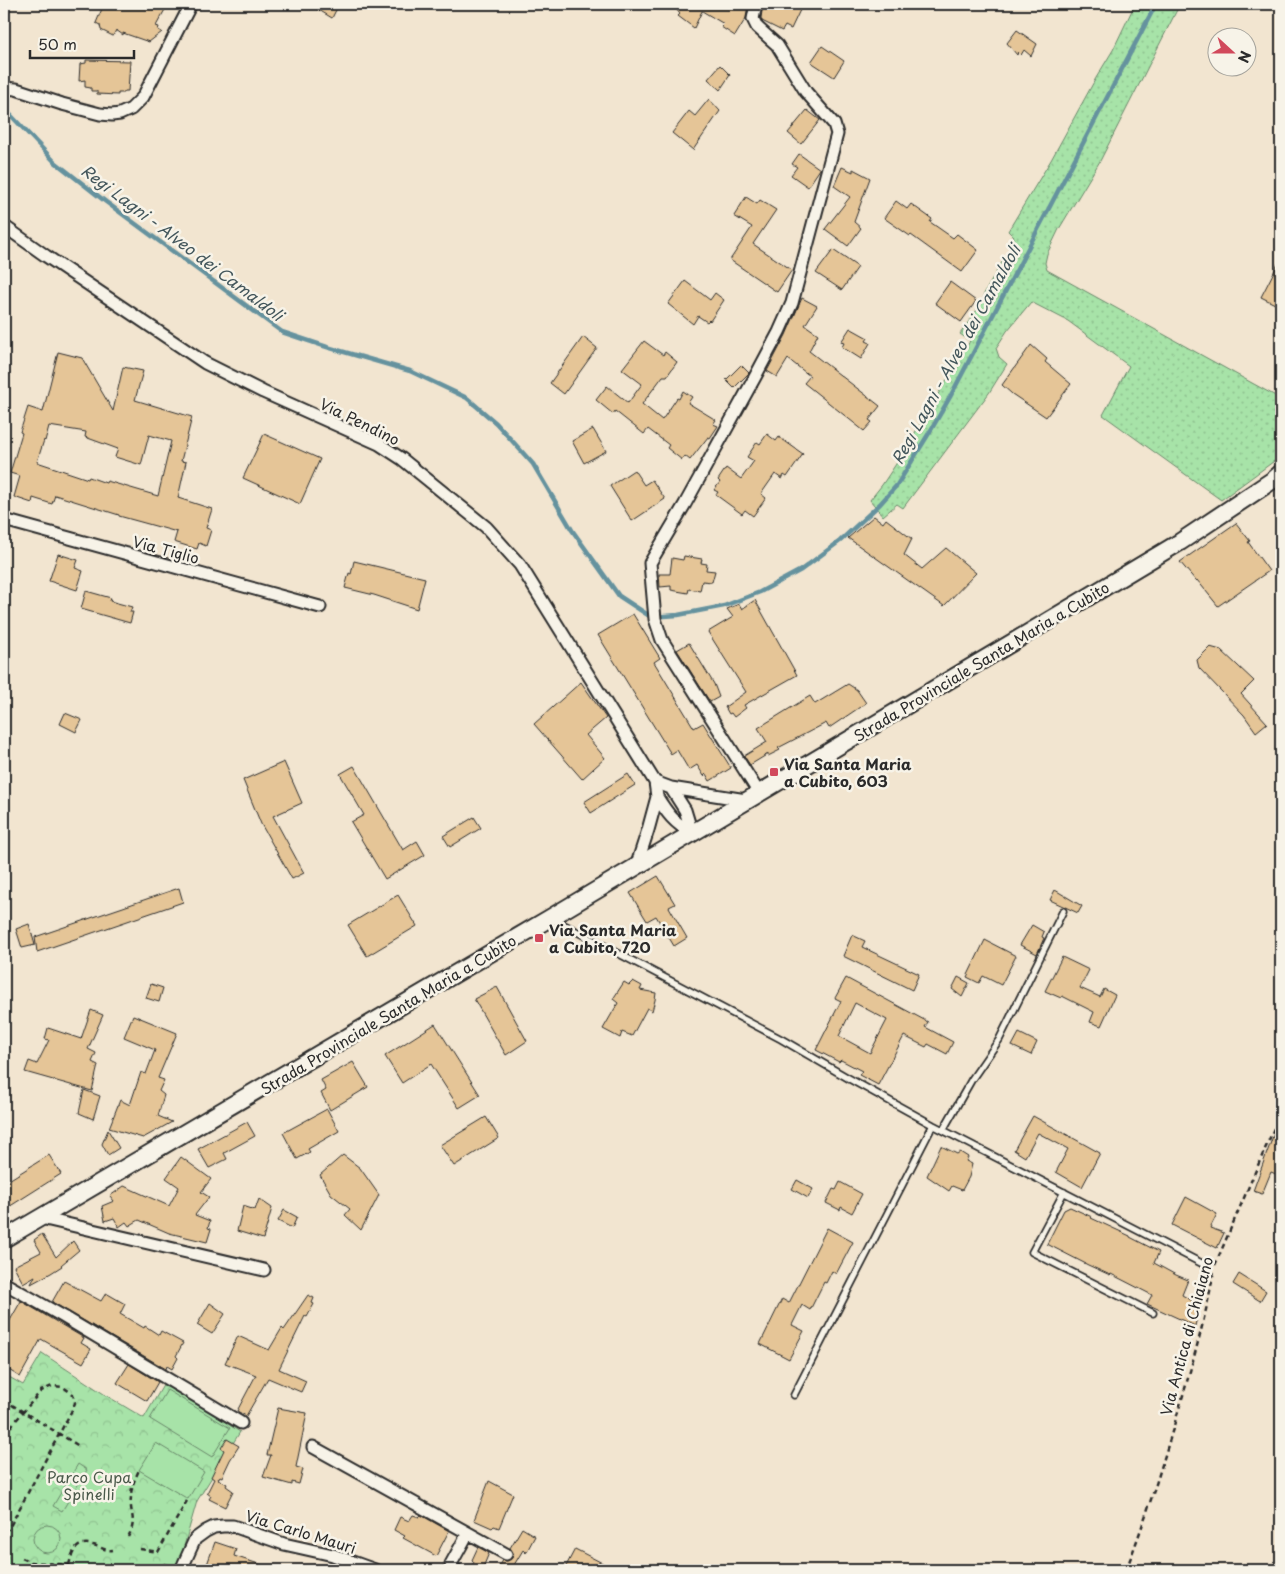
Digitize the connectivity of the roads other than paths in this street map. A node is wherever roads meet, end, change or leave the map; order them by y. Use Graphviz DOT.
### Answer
graph roads {
  1 [pos="191,4"];
  2 [pos="756,4"];
  3 [pos="4,88"];
  4 [pos="4,226"];
  5 [pos="1281,473"];
  6 [pos="4,520"];
  7 [pos="320,607"];
  8 [pos="655,782"];
  9 [pos="671,788"];
  10 [pos="657,797"];
  11 [pos="752,797"];
  12 [pos="692,833"];
  13 [pos="636,867"];
  14 [pos="1063,911"];
  15 [pos="550,918"];
  16 [pos="933,1125"];
  17 [pos="943,1130"];
  18 [pos="1064,1192"];
  19 [pos="41,1218"];
  20 [pos="4,1239"];
  21 [pos="1205,1265"];
  22 [pos="264,1270"];
  23 [pos="4,1283"];
  24 [pos="1153,1313"];
  25 [pos="794,1395"];
  26 [pos="242,1423"];
  27 [pos="313,1447"];
  28 [pos="468,1533"];
  29 [pos="506,1554"];
  30 [pos="182,1570"];
  31 [pos="375,1570"];
  32 [pos="456,1570"];
  1 -- 3 [label="street"];
  2 -- 11 [label="street"];
  4 -- 8 [label="street, Via Pendino"];
  5 -- 11 [label="main road, Strada Provinciale Santa Maria a Cubito"];
  6 -- 7 [label="street, Via Tiglio"];
  8 -- 9 [label="street"];
  8 -- 10 [label="street, Via Pendino"];
  9 -- 11 [label="street"];
  9 -- 12 [label="street"];
  10 -- 12 [label="street, Via Pendino"];
  10 -- 13 [label="street, Via Pendino"];
  11 -- 12 [label="main road, Strada Provinciale Santa Maria a Cubito"];
  12 -- 13 [label="main road, Strada Provinciale Santa Maria a Cubito"];
  13 -- 15 [label="main road, Strada Provinciale Santa Maria a Cubito"];
  14 -- 17 [label="lane"];
  15 -- 16 [label="lane"];
  15 -- 19 [label="main road, Strada Provinciale Santa Maria a Cubito"];
  16 -- 17 [label="lane"];
  16 -- 25 [label="lane"];
  17 -- 18 [label="lane"];
  18 -- 21 [label="lane"];
  18 -- 24 [label="lane"];
  19 -- 20 [label="main road, Strada Provinciale Santa Maria a Cubito"];
  19 -- 22 [label="street"];
  23 -- 26 [label="street"];
  27 -- 28 [label="street"];
  28 -- 29 [label="street"];
  28 -- 32 [label="street"];
  30 -- 31 [label="street, Via Carlo Mauri"];
}
